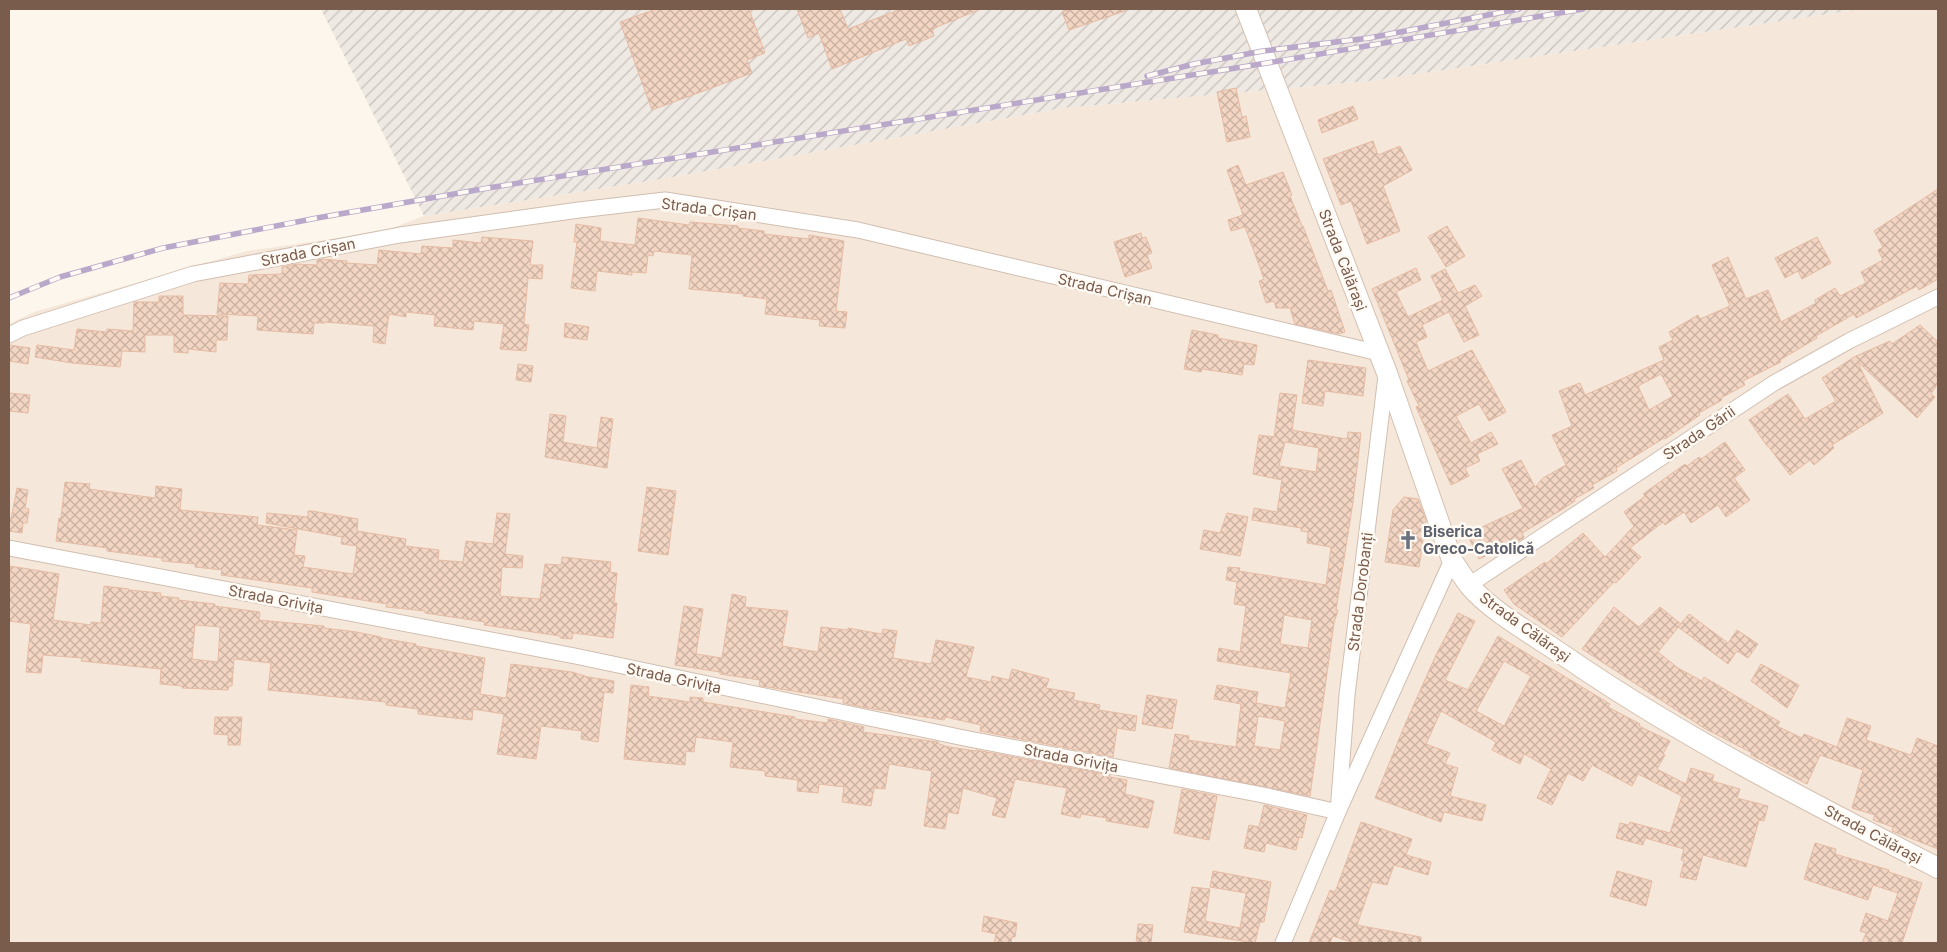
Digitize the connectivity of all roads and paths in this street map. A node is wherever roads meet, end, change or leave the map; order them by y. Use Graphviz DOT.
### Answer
graph roads {
  1 [pos="1246,9"];
  2 [pos="1938,297"];
  3 [pos="9,335"];
  4 [pos="1379,353"];
  5 [pos="1387,373"];
  6 [pos="9,548"];
  7 [pos="1452,560"];
  8 [pos="1469,585"];
  9 [pos="1338,812"];
  10 [pos="1938,868"];
  11 [pos="1283,943"];
  1 -- 4 [label="main road, Strada Călărași"];
  2 -- 8 [label="street, Strada Gării"];
  3 -- 4 [label="street, Strada Crișan"];
  4 -- 5 [label="main road, Strada Călărași"];
  5 -- 7 [label="main road, Strada Călărași"];
  5 -- 9 [label="street, Strada Dorobanți"];
  6 -- 9 [label="street, Strada Grivița"];
  7 -- 8 [label="main road, Strada Călărași"];
  7 -- 9 [label="street, Strada Dorobanți"];
  8 -- 10 [label="main road, Strada Călărași"];
  9 -- 11 [label="street, Strada Dorobanți"];
}
